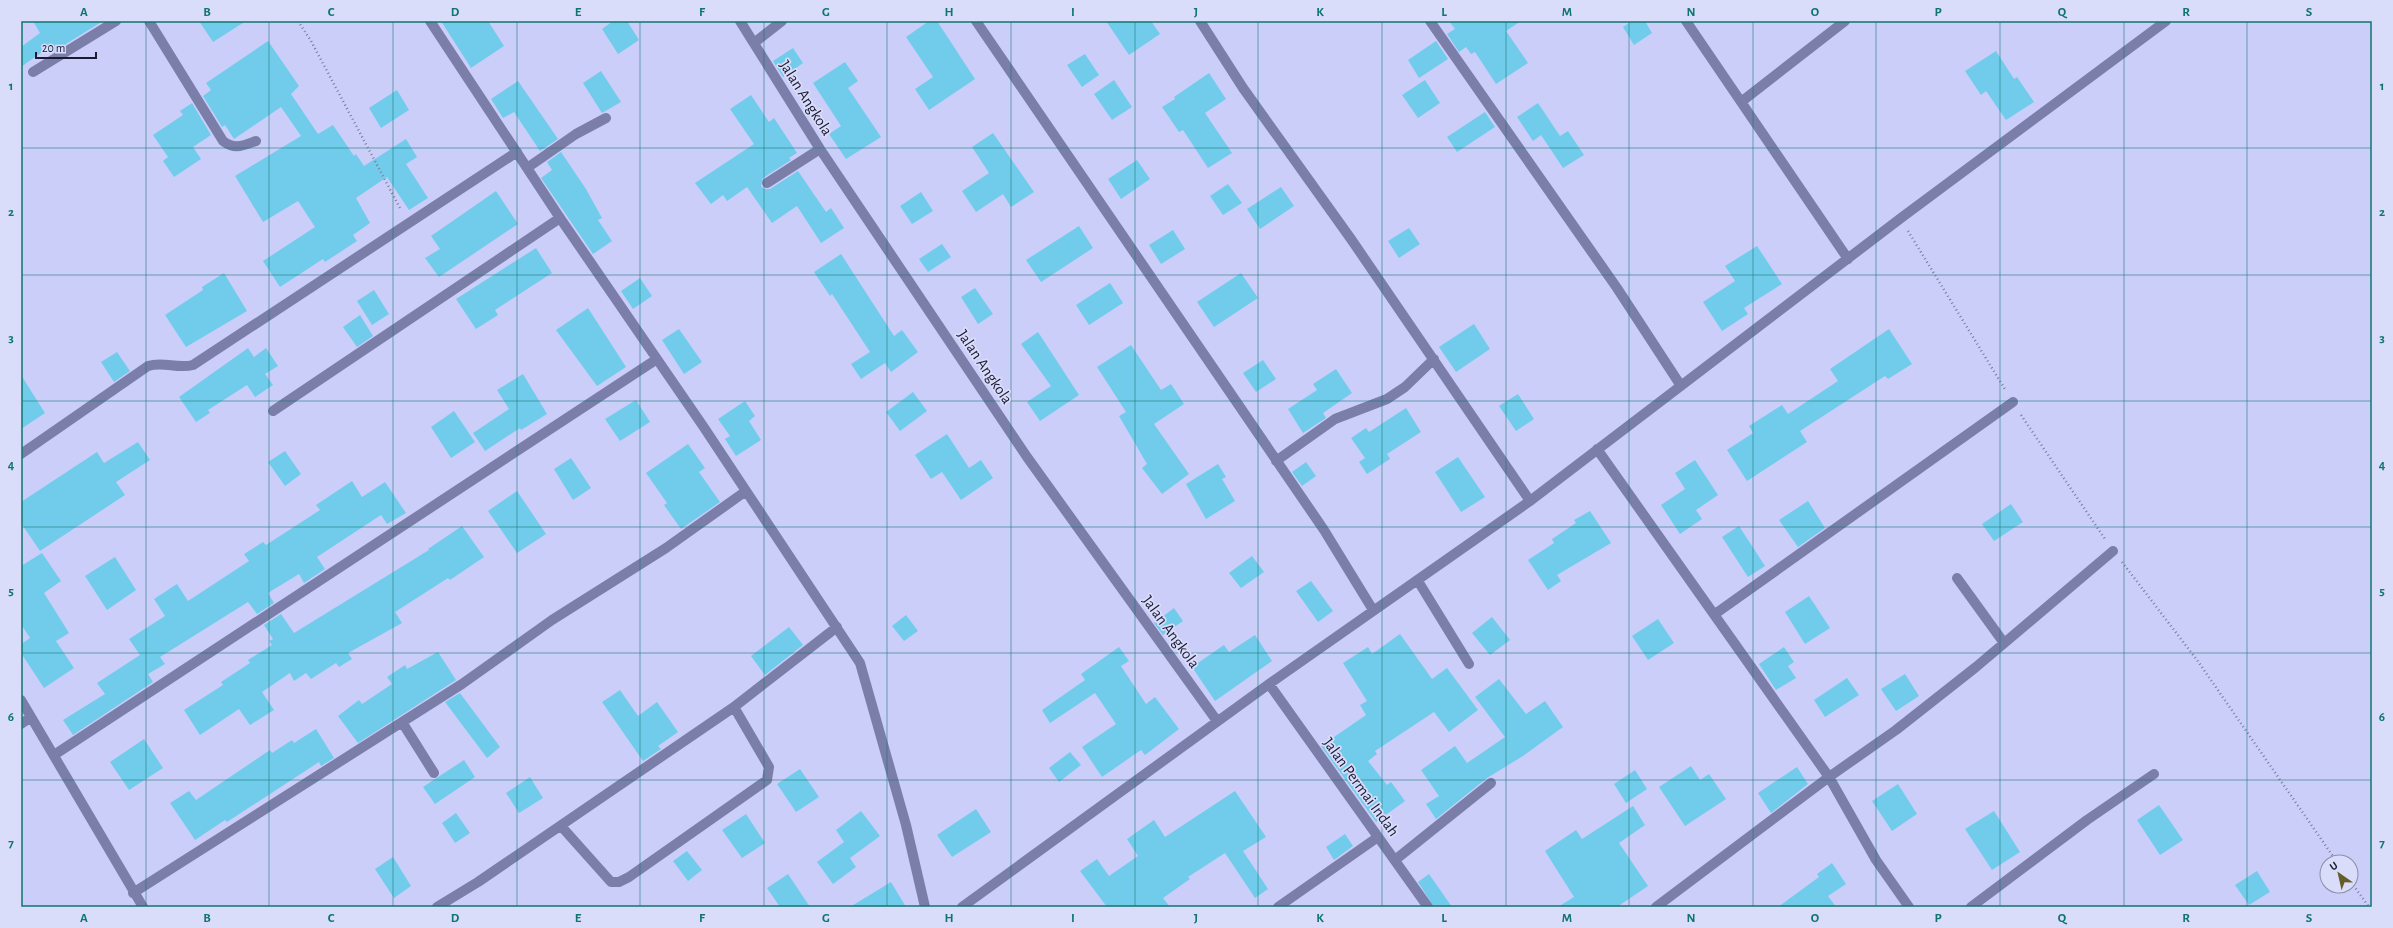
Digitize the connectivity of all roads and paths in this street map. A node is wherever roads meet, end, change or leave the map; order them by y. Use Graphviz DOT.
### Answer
graph roads {
  1 [pos="25,21"];
  2 [pos="116,21"];
  3 [pos="149,21"];
  4 [pos="298,21"];
  5 [pos="430,21"];
  6 [pos="740,21"];
  7 [pos="782,21"];
  8 [pos="976,21"];
  9 [pos="1200,21"];
  10 [pos="1430,21"];
  11 [pos="1686,21"];
  12 [pos="1845,21"];
  13 [pos="2166,21"];
  14 [pos="21,24"];
  15 [pos="754,43"];
  16 [pos="33,72"];
  17 [pos="1741,102"];
  18 [pos="606,118"];
  19 [pos="256,141"];
  20 [pos="820,149"];
  21 [pos="517,152"];
  22 [pos="527,168"];
  23 [pos="767,183"];
  24 [pos="560,218"];
  25 [pos="407,223"];
  26 [pos="1848,259"];
  27 [pos="657,359"];
  28 [pos="1434,359"];
  29 [pos="1680,386"];
  30 [pos="2013,402"];
  31 [pos="273,411"];
  32 [pos="1597,450"];
  33 [pos="21,454"];
  34 [pos="1276,461"];
  35 [pos="746,491"];
  36 [pos="1530,501"];
  37 [pos="2113,551"];
  38 [pos="1957,578"];
  39 [pos="1418,582"];
  40 [pos="1374,610"];
  41 [pos="1715,614"];
  42 [pos="837,627"];
  43 [pos="2004,643"];
  44 [pos="1469,664"];
  45 [pos="1269,684"];
  46 [pos="21,700"];
  47 [pos="734,707"];
  48 [pos="31,717"];
  49 [pos="402,722"];
  50 [pos="1217,722"];
  51 [pos="21,724"];
  52 [pos="54,756"];
  53 [pos="434,773"];
  54 [pos="2154,774"];
  55 [pos="1828,777"];
  56 [pos="1491,783"];
  57 [pos="561,826"];
  58 [pos="1378,837"];
  59 [pos="1395,860"];
  60 [pos="133,893"];
  61 [pos="2359,893"];
  62 [pos="143,907"];
  63 [pos="437,907"];
  64 [pos="925,907"];
  65 [pos="962,907"];
  66 [pos="1278,907"];
  67 [pos="1428,907"];
  68 [pos="1656,907"];
  69 [pos="1909,907"];
  70 [pos="1971,907"];
  71 [pos="2369,907"];
  1 -- 14 [label="path"];
  2 -- 16 [label="street"];
  3 -- 19 [label="street"];
  4 -- 25 [label="path"];
  5 -- 21 [label="street"];
  6 -- 15 [label="street, Jalan Angkola"];
  7 -- 15 [label="street"];
  8 -- 34 [label="street"];
  9 -- 28 [label="street"];
  10 -- 29 [label="street"];
  11 -- 17 [label="street"];
  12 -- 17 [label="street"];
  13 -- 26 [label="street"];
  15 -- 20 [label="street, Jalan Angkola"];
  17 -- 26 [label="street"];
  18 -- 22 [label="street"];
  20 -- 23 [label="street"];
  20 -- 50 [label="street, Jalan Angkola"];
  21 -- 22 [label="street"];
  21 -- 25 [label="street"];
  22 -- 24 [label="street"];
  24 -- 27 [label="street"];
  24 -- 31 [label="street"];
  25 -- 33 [label="street"];
  26 -- 29 [label="street"];
  27 -- 35 [label="street"];
  27 -- 52 [label="street"];
  28 -- 34 [label="street"];
  28 -- 36 [label="street"];
  29 -- 32 [label="street"];
  30 -- 41 [label="street"];
  32 -- 36 [label="street"];
  32 -- 41 [label="street"];
  34 -- 40 [label="street"];
  35 -- 42 [label="street"];
  35 -- 49 [label="street"];
  36 -- 39 [label="street"];
  37 -- 43 [label="street"];
  38 -- 43 [label="street"];
  39 -- 40 [label="street"];
  39 -- 44 [label="street"];
  40 -- 45 [label="street"];
  41 -- 55 [label="street"];
  42 -- 47 [label="street"];
  42 -- 64 [label="street"];
  43 -- 55 [label="street"];
  45 -- 50 [label="street"];
  45 -- 58 [label="street, Jalan Permai Indah"];
  46 -- 48 [label="street"];
  47 -- 57 [label="street"];
  47 -- 57 [label="street"];
  48 -- 51 [label="street"];
  48 -- 52 [label="street"];
  49 -- 53 [label="street"];
  49 -- 60 [label="street"];
  50 -- 65 [label="street"];
  52 -- 60 [label="street"];
  54 -- 70 [label="street"];
  55 -- 68 [label="street"];
  55 -- 69 [label="street"];
  56 -- 59 [label="street"];
  57 -- 63 [label="street"];
  58 -- 59 [label="street, Jalan Permai Indah"];
  58 -- 66 [label="street"];
  59 -- 67 [label="street, Jalan Permai Indah"];
  60 -- 62 [label="street"];
  61 -- 71 [label="path"];
}
